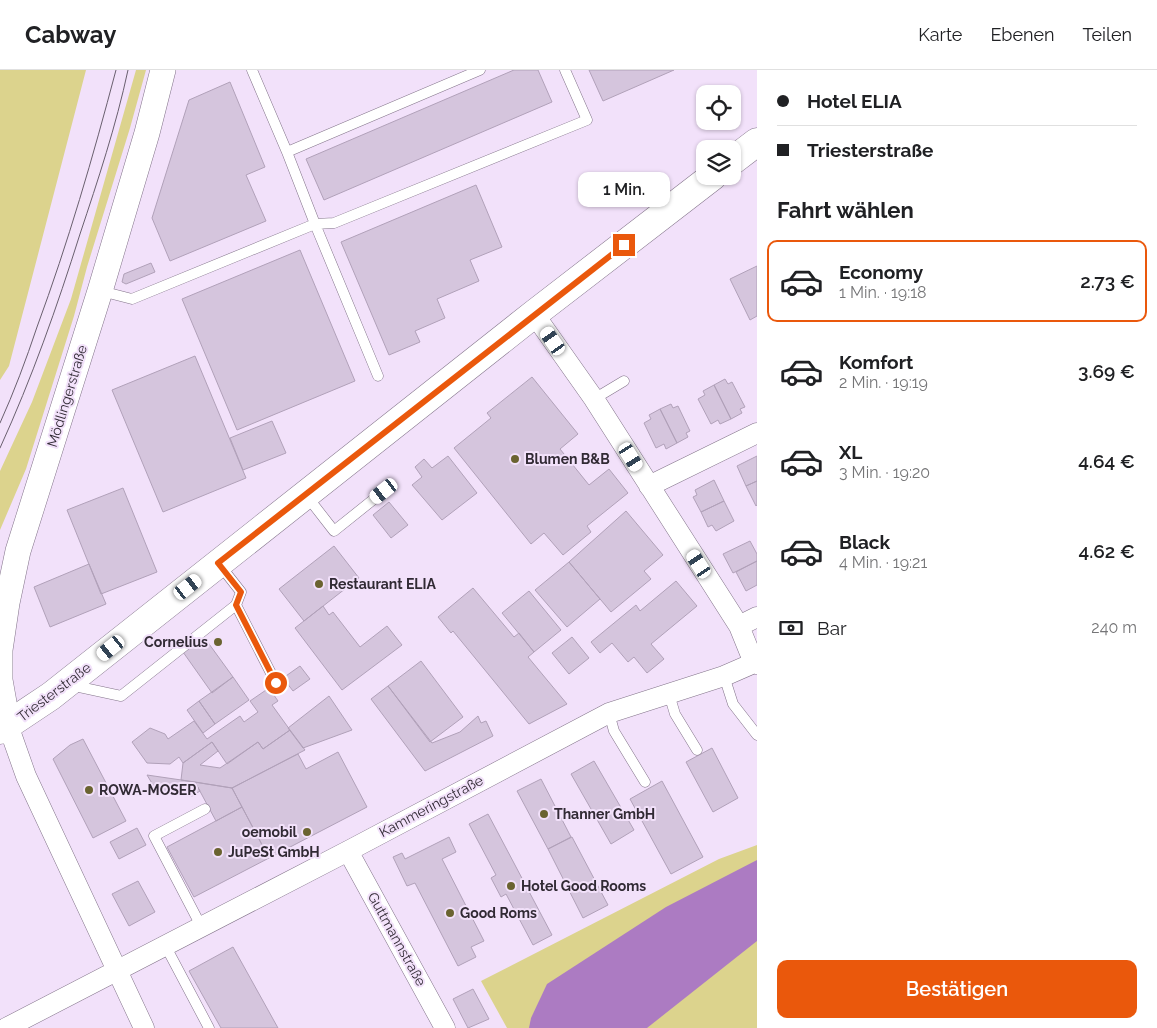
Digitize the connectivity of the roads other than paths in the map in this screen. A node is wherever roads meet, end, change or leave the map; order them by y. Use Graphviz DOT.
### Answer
graph roads {
  1 [pos="163,70"];
  2 [pos="252,70"];
  3 [pos="480,70"];
  4 [pos="565,70"];
  5 [pos="757,142"];
  6 [pos="287,152"];
  7 [pos="741,154"];
  8 [pos="701,185"];
  9 [pos="315,224"];
  10 [pos="100,290"];
  11 [pos="534,314"];
  12 [pos="378,376"];
  13 [pos="624,381"];
  14 [pos="594,399"];
  15 [pos="757,433"];
  16 [pos="649,486"];
  17 [pos="384,491"];
  18 [pos="306,494"];
  19 [pos="218,563"];
  20 [pos="236,605"];
  21 [pos="757,617"];
  22 [pos="739,626"];
  23 [pos="756,663"];
  24 [pos="724,676"];
  25 [pos="276,683"];
  26 [pos="66,684"];
  27 [pos="669,694"];
  28 [pos="609,713"];
  29 [pos="4,728"];
  30 [pos="757,735"];
  31 [pos="697,750"];
  32 [pos="644,782"];
  33 [pos="205,809"];
  34 [pos="348,851"];
  35 [pos="201,926"];
  36 [pos="165,945"];
  37 [pos="116,970"];
  38 [pos="6,1028"];
  39 [pos="144,1028"];
  40 [pos="209,1028"];
  41 [pos="445,1028"];
  1 -- 10 [label="street, Mödlingerstraße"];
  2 -- 6 [label="lane"];
  3 -- 6 [label="lane"];
  4 -- 9 [label="lane"];
  5 -- 7 [label="main road"];
  6 -- 9 [label="lane"];
  8 -- 11 [label="main road, Triesterstraße"];
  9 -- 10 [label="lane"];
  9 -- 12 [label="lane"];
  10 -- 29 [label="street, Mödlingerstraße"];
  11 -- 14 [label="street, Kammeringstraße"];
  11 -- 18 [label="main road, Triesterstraße"];
  13 -- 14 [label="lane"];
  14 -- 16 [label="street, Kammeringstraße"];
  15 -- 16 [label="street"];
  16 -- 22 [label="street, Kammeringstraße"];
  17 -- 18 [label="lane"];
  18 -- 19 [label="main road, Triesterstraße"];
  19 -- 20 [label="lane"];
  19 -- 26 [label="main road, Triesterstraße"];
  20 -- 25 [label="lane"];
  20 -- 26 [label="lane"];
  21 -- 22 [label="street"];
  22 -- 23 [label="street, Kammeringstraße"];
  23 -- 24 [label="street, Kammeringstraße"];
  24 -- 27 [label="street, Kammeringstraße"];
  24 -- 30 [label="lane"];
  26 -- 29 [label="main road, Triesterstraße"];
  27 -- 28 [label="street, Kammeringstraße"];
  27 -- 31 [label="lane"];
  28 -- 32 [label="lane"];
  28 -- 34 [label="street, Kammeringstraße"];
  29 -- 37 [label="street"];
  33 -- 35 [label="lane"];
  34 -- 35 [label="street, Kammeringstraße"];
  34 -- 41 [label="street, Guttmannstraße"];
  35 -- 36 [label="street, Kammeringstraße"];
  36 -- 37 [label="street, Kammeringstraße"];
  36 -- 40 [label="lane"];
  37 -- 38 [label="street, Kammeringstraße"];
  37 -- 39 [label="street"];
}
